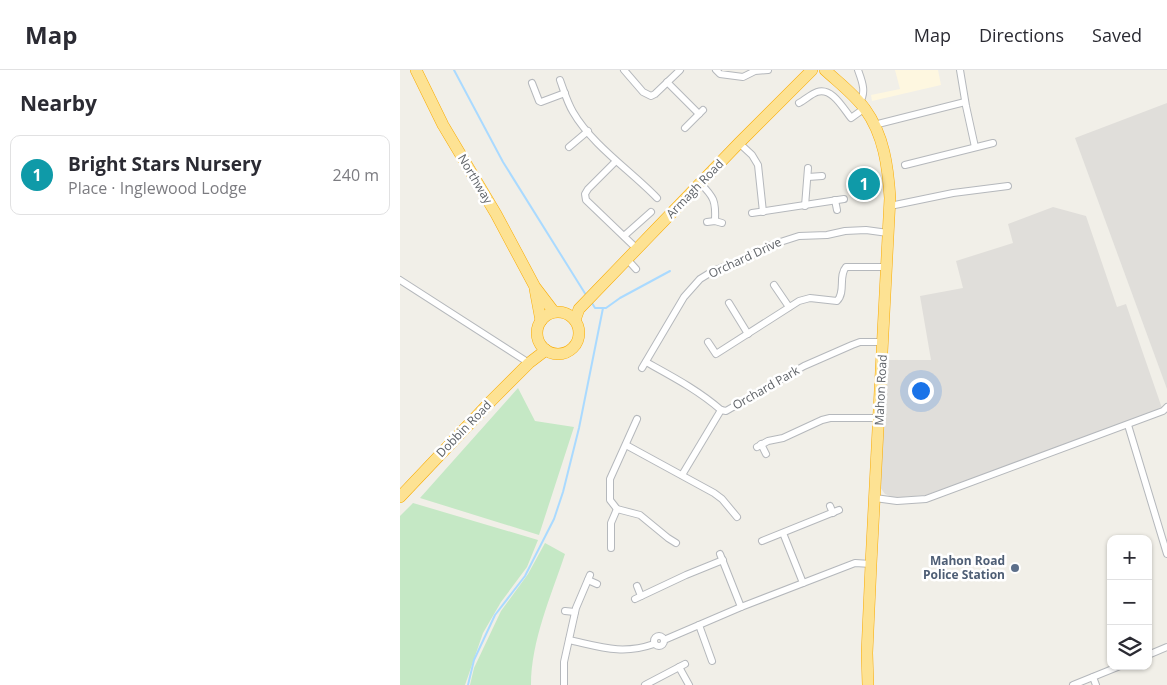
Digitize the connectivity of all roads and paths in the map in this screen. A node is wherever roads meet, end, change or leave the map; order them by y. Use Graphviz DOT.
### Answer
graph roads {
  1 [pos="416,70"];
  2 [pos="624,70"];
  3 [pos="680,70"];
  4 [pos="716,70"];
  5 [pos="768,70"];
  6 [pos="812,70"];
  7 [pos="825,70"];
  8 [pos="858,70"];
  9 [pos="960,70"];
  10 [pos="560,80"];
  11 [pos="667,82"];
  12 [pos="532,83"];
  13 [pos="564,93"];
  14 [pos="965,102"];
  15 [pos="799,103"];
  16 [pos="862,105"];
  17 [pos="874,125"];
  18 [pos="685,128"];
  19 [pos="588,131"];
  20 [pos="739,143"];
  21 [pos="993,143"];
  22 [pos="569,147"];
  23 [pos="975,147"];
  24 [pos="616,161"];
  25 [pos="905,165"];
  26 [pos="808,168"];
  27 [pos="822,176"];
  28 [pos="808,177"];
  29 [pos="700,183"];
  30 [pos="1008,186"];
  31 [pos="657,198"];
  32 [pos="844,198"];
  33 [pos="835,200"];
  34 [pos="805,206"];
  35 [pos="890,206"];
  36 [pos="837,210"];
  37 [pos="651,212"];
  38 [pos="762,212"];
  39 [pos="752,213"];
  40 [pos="715,221"];
  41 [pos="707,222"];
  42 [pos="722,223"];
  43 [pos="888,233"];
  44 [pos="624,236"];
  45 [pos="636,248"];
  46 [pos="627,259"];
  47 [pos="887,267"];
  48 [pos="636,269"];
  49 [pos="400,280"];
  50 [pos="774,285"];
  51 [pos="535,287"];
  52 [pos="729,303"];
  53 [pos="580,308"];
  54 [pos="789,308"];
  55 [pos="554,312"];
  56 [pos="541,320"];
  57 [pos="748,334"];
  58 [pos="538,336"];
  59 [pos="708,342"];
  60 [pos="883,342"];
  61 [pos="546,350"];
  62 [pos="529,363"];
  63 [pos="1167,407"];
  64 [pos="721,410"];
  65 [pos="879,418"];
  66 [pos="637,419"];
  67 [pos="1128,425"];
  68 [pos="626,445"];
  69 [pos="766,454"];
  70 [pos="682,475"];
  71 [pos="400,497"];
  72 [pos="875,498"];
  73 [pos="830,506"];
  74 [pos="617,509"];
  75 [pos="737,518"];
  76 [pos="766,531"];
  77 [pos="783,533"];
  78 [pos="676,543"];
  79 [pos="611,548"];
  80 [pos="1167,554"];
  81 [pos="871,564"];
  82 [pos="803,583"];
  83 [pos="596,584"];
  84 [pos="637,586"];
  85 [pos="741,607"];
  86 [pos="565,611"];
  87 [pos="575,612"];
  88 [pos="699,625"];
  89 [pos="569,640"];
  90 [pos="1167,648"];
  91 [pos="718,651"];
  92 [pos="709,654"];
  93 [pos="1152,654"];
  94 [pos="712,661"];
  95 [pos="1110,670"];
  96 [pos="1093,677"];
  97 [pos="564,685"];
  98 [pos="645,685"];
  99 [pos="689,685"];
  100 [pos="868,685"];
  101 [pos="1073,685"];
  102 [pos="1096,685"];
  1 -- 51 [label="highway, Northway"];
  2 -- 11 [label="street"];
  3 -- 11 [label="street"];
  4 -- 5 [label="street"];
  6 -- 20 [label="highway, Armagh Road"];
  7 -- 16 [label="highway, Mahon Road"];
  8 -- 16 [label="street"];
  9 -- 14 [label="street"];
  10 -- 13 [label="street"];
  11 -- 18 [label="street"];
  12 -- 13 [label="street"];
  13 -- 19 [label="street"];
  14 -- 17 [label="street"];
  14 -- 23 [label="street"];
  15 -- 16 [label="street"];
  16 -- 17 [label="highway, Mahon Road"];
  17 -- 35 [label="highway, Mahon Road"];
  19 -- 22 [label="street"];
  19 -- 24 [label="street"];
  20 -- 29 [label="highway, Armagh Road"];
  20 -- 38 [label="street"];
  21 -- 23 [label="street"];
  23 -- 25 [label="street"];
  24 -- 31 [label="street"];
  24 -- 44 [label="street"];
  26 -- 28 [label="street"];
  27 -- 28 [label="street"];
  28 -- 34 [label="street"];
  29 -- 40 [label="street"];
  29 -- 45 [label="highway, Armagh Road"];
  30 -- 35 [label="street"];
  32 -- 33 [label="street"];
  33 -- 34 [label="street"];
  33 -- 36 [label="street"];
  34 -- 38 [label="street"];
  35 -- 43 [label="highway, Mahon Road"];
  37 -- 44 [label="street"];
  38 -- 39 [label="street"];
  40 -- 41 [label="street"];
  40 -- 42 [label="street"];
  43 -- 47 [label="highway, Mahon Road"];
  43 -- 64 [label="street, Orchard Drive"];
  44 -- 45 [label="street"];
  45 -- 46 [label="highway, Armagh Road"];
  46 -- 48 [label="street"];
  46 -- 53 [label="highway, Armagh Road"];
  47 -- 54 [label="street"];
  47 -- 60 [label="highway, Mahon Road"];
  49 -- 62 [label="street"];
  50 -- 54 [label="street"];
  51 -- 55 [label="highway, Northway"];
  51 -- 56 [label="highway, Northway"];
  52 -- 57 [label="street"];
  53 -- 55 [label="highway"];
  53 -- 61 [label="highway"];
  54 -- 57 [label="street"];
  55 -- 56 [label="highway"];
  56 -- 58 [label="highway"];
  57 -- 59 [label="street"];
  58 -- 61 [label="highway"];
  58 -- 62 [label="highway, Dobbin Road"];
  60 -- 64 [label="street, Orchard Park"];
  60 -- 65 [label="highway, Mahon Road"];
  61 -- 62 [label="highway, Dobbin Road"];
  62 -- 71 [label="highway, Dobbin Road"];
  63 -- 67 [label="street"];
  64 -- 70 [label="street, Orchard Park"];
  65 -- 69 [label="street"];
  65 -- 72 [label="highway, Mahon Road"];
  66 -- 68 [label="street"];
  67 -- 72 [label="street"];
  67 -- 80 [label="street"];
  68 -- 70 [label="street"];
  68 -- 74 [label="street"];
  70 -- 75 [label="street"];
  72 -- 81 [label="highway, Mahon Road"];
  73 -- 77 [label="street"];
  74 -- 78 [label="street"];
  74 -- 79 [label="street"];
  76 -- 77 [label="street"];
  77 -- 82 [label="street"];
  81 -- 82 [label="street"];
  81 -- 100 [label="highway, Mahon Road"];
  82 -- 85 [label="street"];
  83 -- 87 [label="street"];
  84 -- 85 [label="street"];
  85 -- 88 [label="street"];
  86 -- 87 [label="street"];
  87 -- 89 [label="street"];
  88 -- 89 [label="street"];
  88 -- 92 [label="street"];
  89 -- 97 [label="street"];
  90 -- 93 [label="street"];
  91 -- 92 [label="street"];
  92 -- 94 [label="street"];
  95 -- 96 [label="street"];
  96 -- 101 [label="street"];
  96 -- 102 [label="street"];
  98 -- 99 [label="street"];
}
